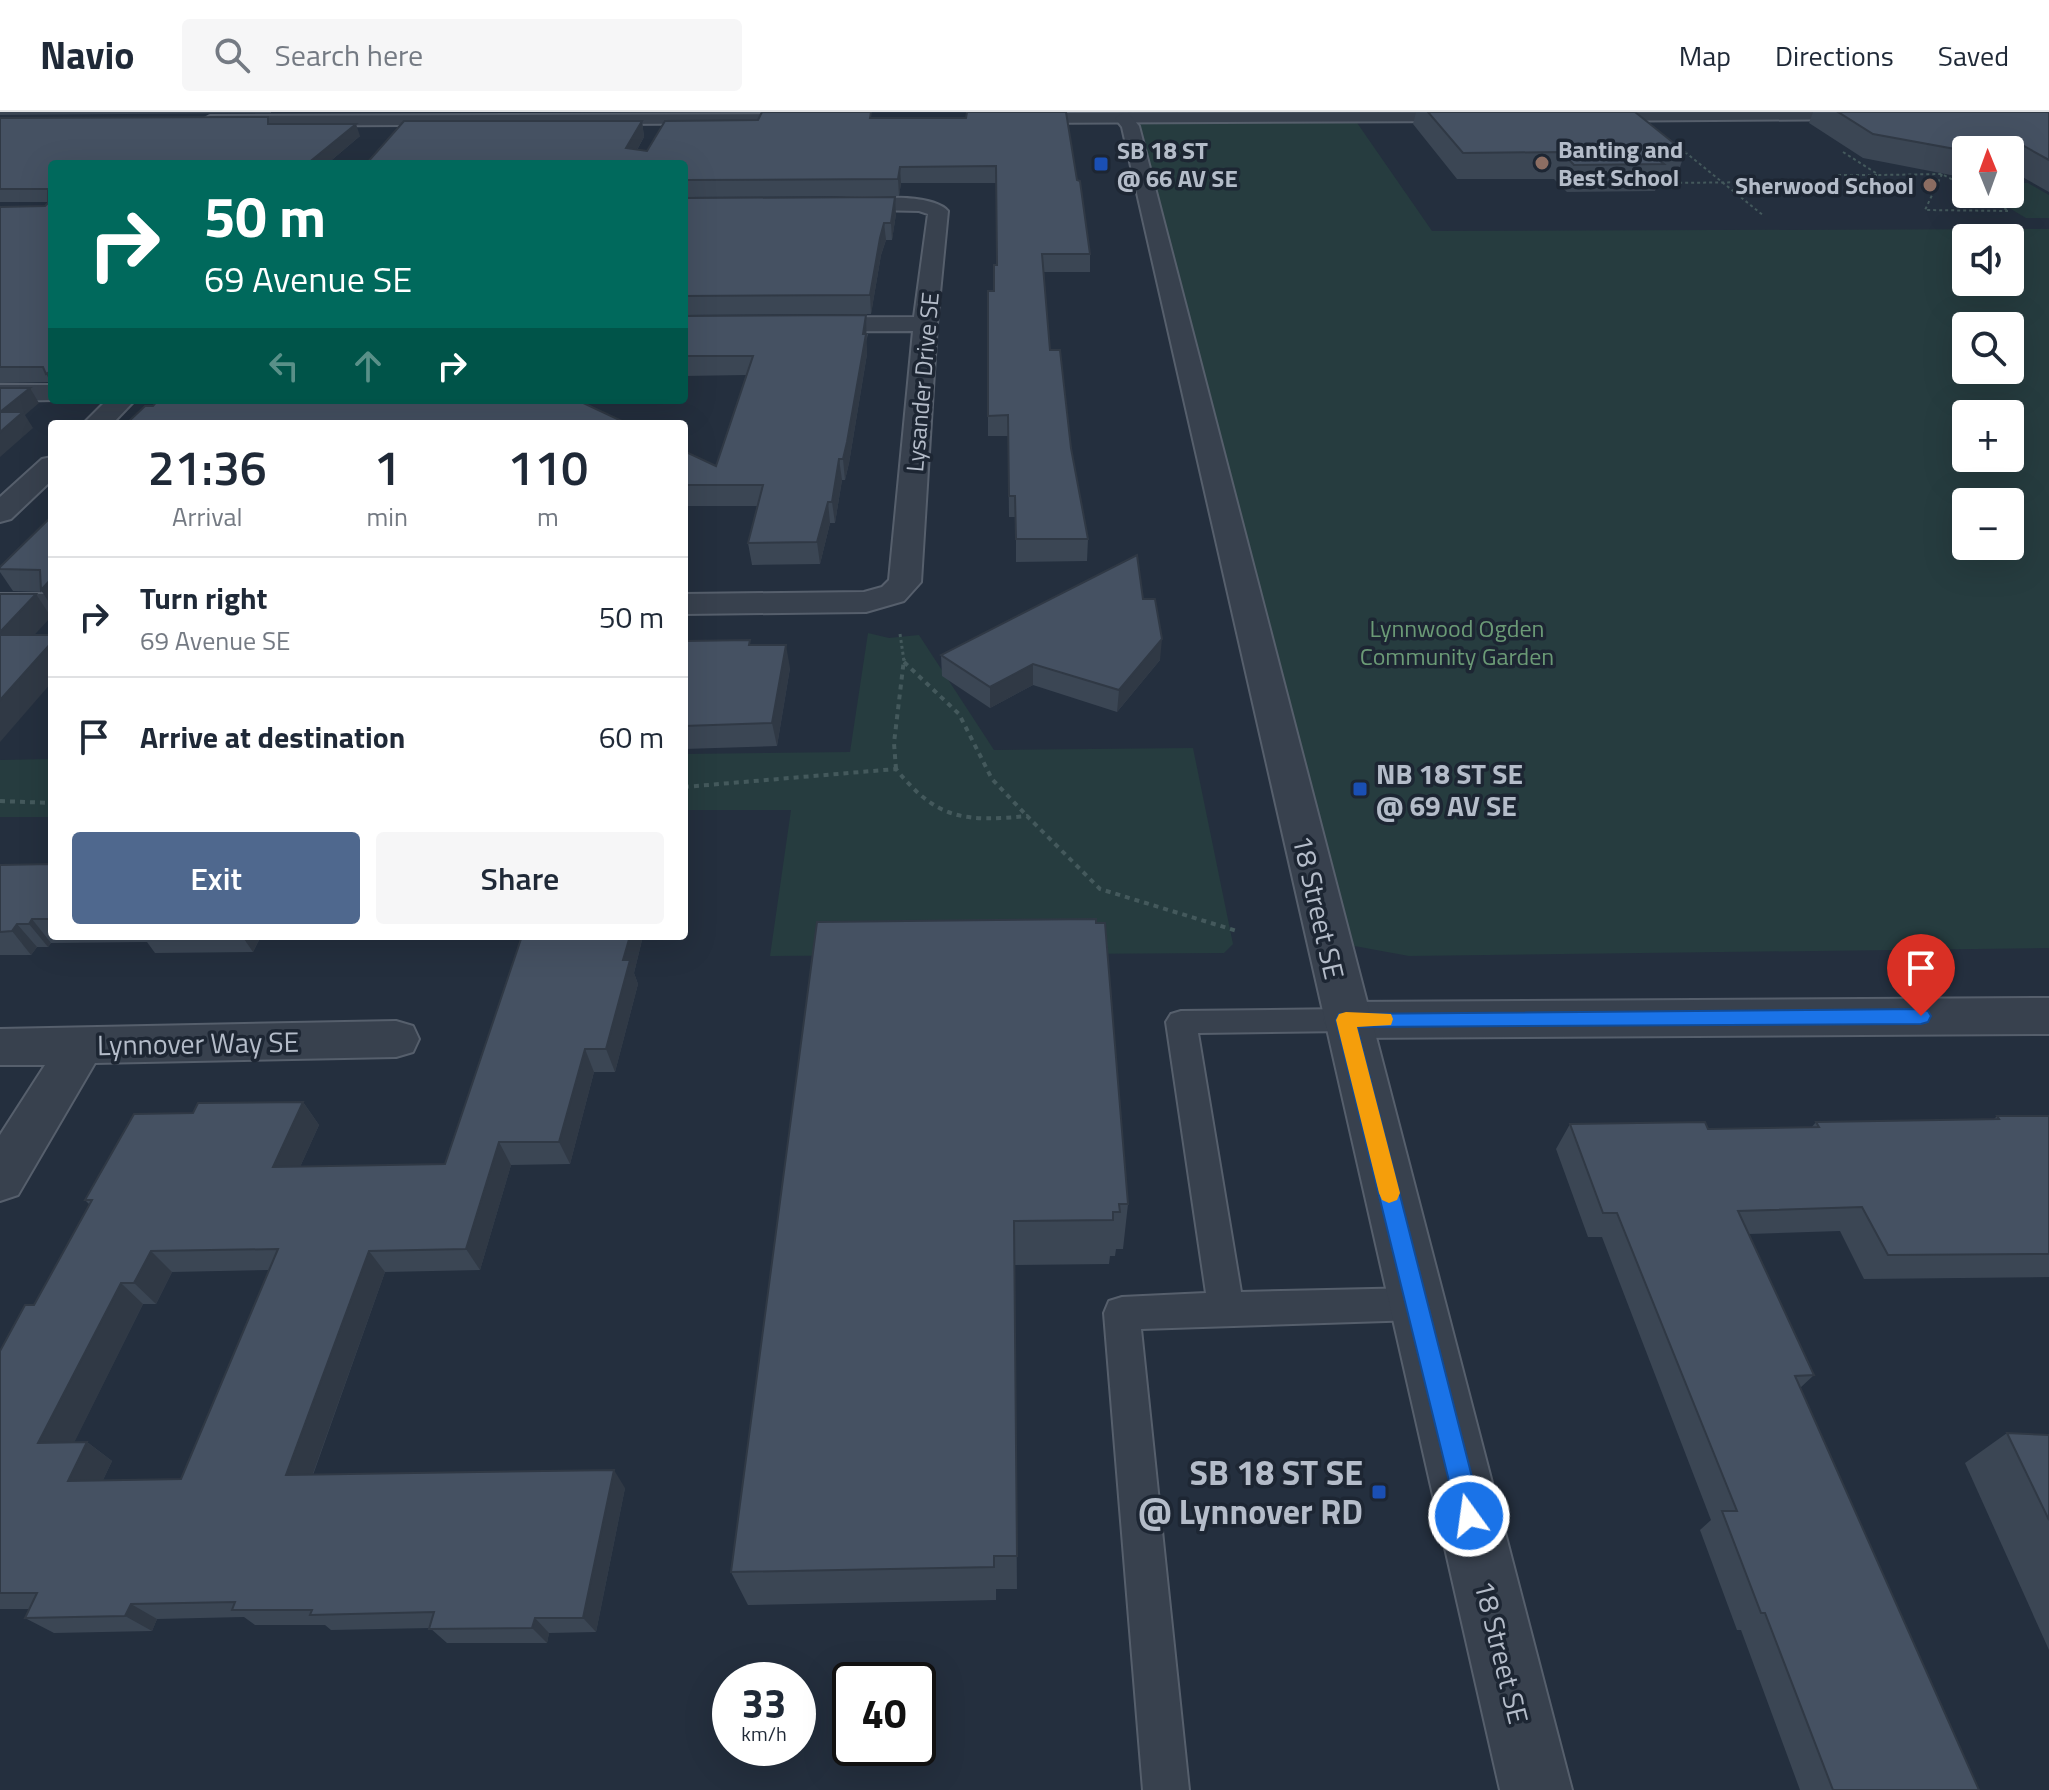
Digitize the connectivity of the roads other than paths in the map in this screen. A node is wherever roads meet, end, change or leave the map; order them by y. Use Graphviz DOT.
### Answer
graph roads {
  1 [pos="1249,114"];
  2 [pos="1418,114"];
  3 [pos="1574,114"];
  4 [pos="1891,114"];
  5 [pos="1087,115"];
  6 [pos="758,116"];
  7 [pos="1493,116"];
  8 [pos="981,118"];
  9 [pos="1123,118"];
  10 [pos="830,119"];
  11 [pos="666,120"];
  12 [pos="191,121"];
  13 [pos="653,142"];
  14 [pos="812,205"];
  15 [pos="925,324"];
  16 [pos="688,325"];
  17 [pos="0,393"];
  18 [pos="48,393"];
  19 [pos="118,404"];
  20 [pos="100,420"];
  21 [pos="48,469"];
  22 [pos="0,513"];
  23 [pos="0,604"];
  24 [pos="48,604"];
  25 [pos="688,604"];
  26 [pos="2049,1016"];
  27 [pos="1346,1020"];
  28 [pos="396,1039"];
  29 [pos="82,1045"];
  30 [pos="0,1047"];
  31 [pos="0,1179"];
  32 [pos="1417,1304"];
  33 [pos="1226,1309"];
  34 [pos="1166,1790"];
  35 [pos="1536,1790"];
  1 -- 2 [label="street"];
  1 -- 9 [label="street"];
  2 -- 7 [label="street"];
  3 -- 4 [label="street"];
  5 -- 8 [label="street"];
  5 -- 9 [label="street"];
  6 -- 10 [label="street"];
  6 -- 11 [label="street"];
  9 -- 27 [label="street, 18 Street SE"];
  11 -- 12 [label="street"];
  11 -- 13 [label="street"];
  14 -- 15 [label="street, Lysander Drive SE"];
  15 -- 16 [label="street"];
  15 -- 25 [label="street, Lysander Drive SE"];
  17 -- 18 [label="street"];
  19 -- 20 [label="street"];
  21 -- 22 [label="street"];
  23 -- 24 [label="street"];
  26 -- 27 [label="street"];
  27 -- 32 [label="street, 18 Street SE"];
  27 -- 33 [label="lane"];
  28 -- 29 [label="street, Lynnover Way SE"];
  29 -- 30 [label="street, Lynnover Way SE"];
  29 -- 31 [label="street"];
  32 -- 33 [label="lane"];
  32 -- 35 [label="street, 18 Street SE"];
  33 -- 34 [label="lane"];
}
